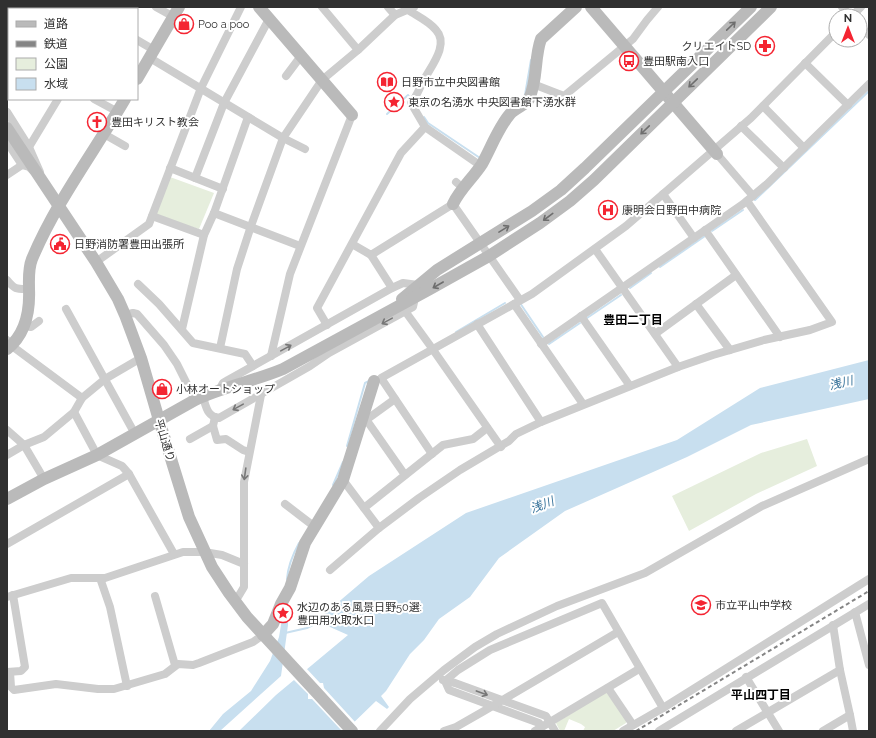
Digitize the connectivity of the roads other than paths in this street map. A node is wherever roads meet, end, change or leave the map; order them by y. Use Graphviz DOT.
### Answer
graph roads {
  1 [pos="156,7"];
  2 [pos="241,7"];
  3 [pos="259,7"];
  4 [pos="322,7"];
  5 [pos="388,7"];
  6 [pos="576,7"];
  7 [pos="592,7"];
  8 [pos="658,7"];
  9 [pos="751,7"];
  10 [pos="771,7"];
  11 [pos="411,8"];
  12 [pos="177,12"];
  13 [pos="396,15"];
  14 [pos="269,19"];
  15 [pos="828,40"];
  16 [pos="138,41"];
  17 [pos="624,46"];
  18 [pos="358,50"];
  19 [pos="152,54"];
  20 [pos="301,56"];
  21 [pos="806,63"];
  22 [pos="286,76"];
  23 [pos="138,77"];
  24 [pos="322,80"];
  25 [pos="533,84"];
  26 [pos="869,84"];
  27 [pos="201,88"];
  28 [pos="663,92"];
  29 [pos="57,100"];
  30 [pos="96,100"];
  31 [pos="124,100"];
  32 [pos="224,103"];
  33 [pos="673,103"];
  34 [pos="848,105"];
  35 [pos="763,106"];
  36 [pos="7,112"];
  37 [pos="118,112"];
  38 [pos="352,115"];
  39 [pos="248,117"];
  40 [pos="741,126"];
  41 [pos="425,127"];
  42 [pos="7,128"];
  43 [pos="104,134"];
  44 [pos="283,138"];
  45 [pos="7,142"];
  46 [pos="125,146"];
  47 [pos="29,147"];
  48 [pos="804,148"];
  49 [pos="304,149"];
  50 [pos="715,152"];
  51 [pos="22,165"];
  52 [pos="481,166"];
  53 [pos="170,168"];
  54 [pos="784,168"];
  55 [pos="37,174"];
  56 [pos="7,175"];
  57 [pos="195,178"];
  58 [pos="45,186"];
  59 [pos="223,189"];
  60 [pos="663,194"];
  61 [pos="750,198"];
  62 [pos="453,204"];
  63 [pos="58,206"];
  64 [pos="214,213"];
  65 [pos="152,216"];
  66 [pos="250,226"];
  67 [pos="705,230"];
  68 [pos="204,235"];
  69 [pos="694,238"];
  70 [pos="352,244"];
  71 [pos="481,244"];
  72 [pos="300,246"];
  73 [pos="595,249"];
  74 [pos="371,255"];
  75 [pos="489,256"];
  76 [pos="96,262"];
  77 [pos="736,275"];
  78 [pos="7,280"];
  79 [pos="138,284"];
  80 [pos="418,285"];
  81 [pos="392,288"];
  82 [pos="622,288"];
  83 [pos="29,289"];
  84 [pos="415,298"];
  85 [pos="517,302"];
  86 [pos="696,304"];
  87 [pos="66,309"];
  88 [pos="405,311"];
  89 [pos="125,315"];
  90 [pos="381,316"];
  91 [pos="581,316"];
  92 [pos="39,321"];
  93 [pos="477,324"];
  94 [pos="327,325"];
  95 [pos="25,326"];
  96 [pos="182,329"];
  97 [pos="655,334"];
  98 [pos="780,337"];
  99 [pos="541,344"];
  100 [pos="9,345"];
  101 [pos="431,347"];
  102 [pos="220,348"];
  103 [pos="730,350"];
  104 [pos="271,356"];
  105 [pos="141,358"];
  106 [pos="253,366"];
  107 [pos="678,367"];
  108 [pos="105,379"];
  109 [pos="377,380"];
  110 [pos="630,386"];
  111 [pos="219,391"];
  112 [pos="261,394"];
  113 [pos="82,398"];
  114 [pos="199,398"];
  115 [pos="395,399"];
  116 [pos="583,404"];
  117 [pos="74,412"];
  118 [pos="365,417"];
  119 [pos="159,420"];
  120 [pos="214,422"];
  121 [pos="541,422"];
  122 [pos="487,428"];
  123 [pos="7,430"];
  124 [pos="135,434"];
  125 [pos="190,439"];
  126 [pos="24,445"];
  127 [pos="500,446"];
  128 [pos="249,452"];
  129 [pos="432,454"];
  130 [pos="7,455"];
  131 [pos="97,455"];
  132 [pos="869,458"];
  133 [pos="129,474"];
  134 [pos="405,475"];
  135 [pos="44,478"];
  136 [pos="343,480"];
  137 [pos="7,499"];
  138 [pos="285,504"];
  139 [pos="364,508"];
  140 [pos="312,524"];
  141 [pos="379,528"];
  142 [pos="7,544"];
  143 [pos="204,552"];
  144 [pos="174,554"];
  145 [pos="244,564"];
  146 [pos="330,570"];
  147 [pos="100,578"];
  148 [pos="869,579"];
  149 [pos="10,596"];
  150 [pos="154,596"];
  151 [pos="235,602"];
  152 [pos="869,604"];
  153 [pos="855,612"];
  154 [pos="833,625"];
  155 [pos="618,632"];
  156 [pos="266,638"];
  157 [pos="867,645"];
  158 [pos="869,665"];
  159 [pos="175,666"];
  160 [pos="639,669"];
  161 [pos="840,670"];
  162 [pos="9,672"];
  163 [pos="435,677"];
  164 [pos="746,677"];
  165 [pos="445,681"];
  166 [pos="127,686"];
  167 [pos="608,688"];
  168 [pos="502,700"];
  169 [pos="493,706"];
  170 [pos="663,708"];
  171 [pos="768,713"];
  172 [pos="850,715"];
  173 [pos="633,725"];
  174 [pos="543,727"];
  175 [pos="352,731"];
  176 [pos="380,731"];
  177 [pos="444,731"];
  178 [pos="555,731"];
  179 [pos="623,731"];
  180 [pos="659,731"];
  181 [pos="736,731"];
  182 [pos="779,731"];
  183 [pos="824,731"];
  184 [pos="853,731"];
  1 -- 12 [label="street"];
  2 -- 27 [label="street"];
  3 -- 14 [label="street"];
  4 -- 18 [label="street"];
  5 -- 13 [label="street"];
  6 -- 25 [label="street"];
  7 -- 17 [label="street"];
  8 -- 17 [label="street"];
  28 -- 9 [label="street, one-way"];
  10 -- 33 [label="street, one-way"];
  11 -- 13 [label="street"];
  11 -- 41 [label="street"];
  12 -- 19 [label="street"];
  13 -- 18 [label="street"];
  14 -- 20 [label="street"];
  14 -- 32 [label="street"];
  15 -- 21 [label="street"];
  16 -- 19 [label="street"];
  17 -- 25 [label="street"];
  17 -- 28 [label="street"];
  18 -- 24 [label="street"];
  19 -- 23 [label="street"];
  19 -- 27 [label="street"];
  20 -- 22 [label="street"];
  20 -- 24 [label="street"];
  21 -- 34 [label="street"];
  21 -- 35 [label="street"];
  24 -- 38 [label="street"];
  24 -- 44 [label="street"];
  25 -- 52 [label="street"];
  26 -- 34 [label="street"];
  27 -- 32 [label="street"];
  27 -- 53 [label="street"];
  28 -- 33 [label="street"];
  71 -- 28 [label="street, one-way"];
  29 -- 47 [label="street"];
  30 -- 37 [label="street"];
  31 -- 37 [label="street"];
  32 -- 39 [label="street"];
  32 -- 57 [label="street"];
  33 -- 50 [label="street"];
  33 -- 75 [label="street, one-way"];
  34 -- 48 [label="street"];
  35 -- 40 [label="street"];
  35 -- 48 [label="street"];
  36 -- 47 [label="street"];
  37 -- 43 [label="street"];
  38 -- 72 [label="street"];
  39 -- 44 [label="street"];
  39 -- 59 [label="street"];
  40 -- 50 [label="street"];
  40 -- 54 [label="street"];
  41 -- 52 [label="street"];
  41 -- 70 [label="street"];
  42 -- 55 [label="street, 平山通り"];
  43 -- 46 [label="street"];
  43 -- 63 [label="street"];
  44 -- 49 [label="street"];
  44 -- 66 [label="street"];
  45 -- 51 [label="street"];
  47 -- 58 [label="street"];
  48 -- 54 [label="street"];
  50 -- 60 [label="street"];
  50 -- 61 [label="street"];
  51 -- 55 [label="street"];
  51 -- 56 [label="street"];
  52 -- 62 [label="street"];
  53 -- 57 [label="street"];
  53 -- 65 [label="street"];
  54 -- 61 [label="street"];
  55 -- 58 [label="street, 平山通り"];
  57 -- 59 [label="street"];
  58 -- 63 [label="street, 平山通り"];
  59 -- 64 [label="street"];
  60 -- 69 [label="street"];
  60 -- 73 [label="street"];
  61 -- 67 [label="street"];
  61 -- 98 [label="street"];
  62 -- 71 [label="street"];
  62 -- 74 [label="street"];
  63 -- 76 [label="street, 平山通り"];
  63 -- 83 [label="street"];
  64 -- 66 [label="street"];
  64 -- 68 [label="street"];
  65 -- 68 [label="street"];
  65 -- 76 [label="street"];
  66 -- 72 [label="street"];
  66 -- 102 [label="street"];
  67 -- 69 [label="street"];
  67 -- 77 [label="street"];
  68 -- 96 [label="street"];
  69 -- 82 [label="street"];
  70 -- 74 [label="street"];
  70 -- 94 [label="street"];
  71 -- 75 [label="street"];
  71 -- 80 [label="street"];
  72 -- 104 [label="street"];
  73 -- 82 [label="street"];
  73 -- 85 [label="street"];
  74 -- 81 [label="street"];
  75 -- 84 [label="street, one-way"];
  75 -- 85 [label="street"];
  76 -- 89 [label="street, 平山通り"];
  77 -- 86 [label="street"];
  77 -- 98 [label="street"];
  78 -- 83 [label="street"];
  79 -- 96 [label="street"];
  80 -- 81 [label="street"];
  80 -- 90 [label="street"];
  81 -- 94 [label="street"];
  82 -- 91 [label="street"];
  82 -- 97 [label="street"];
  83 -- 95 [label="street"];
  84 -- 88 [label="street"];
  84 -- 90 [label="street"];
  85 -- 93 [label="street"];
  85 -- 99 [label="street"];
  86 -- 97 [label="street"];
  86 -- 103 [label="street"];
  87 -- 108 [label="street"];
  88 -- 101 [label="street"];
  88 -- 112 [label="street, one-way"];
  89 -- 105 [label="street, 平山通り"];
  89 -- 114 [label="street"];
  90 -- 111 [label="street"];
  91 -- 99 [label="street"];
  91 -- 110 [label="street"];
  92 -- 95 [label="street"];
  93 -- 101 [label="street"];
  93 -- 121 [label="street"];
  104 -- 94 [label="street, one-way"];
  95 -- 100 [label="street"];
  96 -- 102 [label="street"];
  97 -- 107 [label="street"];
  98 -- 103 [label="street"];
  99 -- 116 [label="street"];
  100 -- 113 [label="street"];
  101 -- 109 [label="street"];
  101 -- 122 [label="street"];
  102 -- 106 [label="street"];
  103 -- 107 [label="street"];
  104 -- 106 [label="street"];
  105 -- 108 [label="street"];
  105 -- 119 [label="street, 平山通り"];
  106 -- 111 [label="street"];
  107 -- 110 [label="street"];
  108 -- 113 [label="street"];
  108 -- 124 [label="street"];
  109 -- 115 [label="street"];
  109 -- 118 [label="street"];
  110 -- 116 [label="street"];
  111 -- 114 [label="street"];
  112 -- 120 [label="street, one-way"];
  112 -- 128 [label="street"];
  113 -- 117 [label="street"];
  114 -- 119 [label="street"];
  114 -- 120 [label="street"];
  115 -- 118 [label="street"];
  115 -- 129 [label="street"];
  116 -- 121 [label="street"];
  117 -- 126 [label="street"];
  117 -- 131 [label="street"];
  118 -- 134 [label="street"];
  118 -- 136 [label="street"];
  119 -- 124 [label="street"];
  119 -- 143 [label="street, 平山通り"];
  120 -- 125 [label="street"];
  120 -- 128 [label="street"];
  121 -- 127 [label="street"];
  122 -- 127 [label="street"];
  122 -- 129 [label="street"];
  123 -- 126 [label="street"];
  124 -- 131 [label="street"];
  126 -- 130 [label="street"];
  126 -- 135 [label="street"];
  127 -- 141 [label="street"];
  128 -- 145 [label="street, one-way"];
  129 -- 134 [label="street"];
  131 -- 133 [label="street"];
  131 -- 135 [label="street"];
  132 -- 163 [label="street"];
  133 -- 142 [label="street"];
  133 -- 144 [label="street"];
  134 -- 139 [label="street"];
  135 -- 137 [label="street"];
  136 -- 139 [label="street"];
  136 -- 140 [label="street"];
  138 -- 140 [label="street"];
  139 -- 141 [label="street"];
  140 -- 156 [label="street"];
  141 -- 146 [label="street"];
  143 -- 144 [label="street"];
  143 -- 145 [label="street"];
  143 -- 151 [label="street, 平山通り"];
  144 -- 147 [label="street"];
  145 -- 151 [label="street"];
  147 -- 149 [label="street"];
  147 -- 166 [label="street"];
  148 -- 170 [label="street"];
  149 -- 162 [label="street"];
  150 -- 159 [label="street"];
  151 -- 156 [label="street, 平山通り"];
  152 -- 153 [label="street"];
  153 -- 154 [label="street"];
  153 -- 157 [label="street"];
  154 -- 161 [label="street"];
  154 -- 164 [label="street"];
  155 -- 160 [label="street"];
  155 -- 165 [label="street"];
  155 -- 168 [label="street"];
  156 -- 159 [label="street"];
  156 -- 175 [label="street, 平山通り"];
  157 -- 158 [label="street"];
  159 -- 166 [label="street"];
  160 -- 167 [label="street"];
  160 -- 170 [label="street"];
  161 -- 171 [label="street"];
  161 -- 172 [label="street"];
  162 -- 166 [label="street"];
  163 -- 165 [label="street"];
  163 -- 176 [label="street"];
  164 -- 171 [label="street"];
  164 -- 180 [label="street"];
  165 -- 168 [label="street, one-way"];
  165 -- 169 [label="street"];
  167 -- 173 [label="street"];
  167 -- 174 [label="street"];
  168 -- 169 [label="street"];
  168 -- 174 [label="street"];
  169 -- 174 [label="street"];
  169 -- 177 [label="street"];
  170 -- 173 [label="street"];
  171 -- 181 [label="street"];
  171 -- 182 [label="street"];
  172 -- 183 [label="street"];
  172 -- 184 [label="street"];
  173 -- 179 [label="street"];
  174 -- 178 [label="street"];
}
